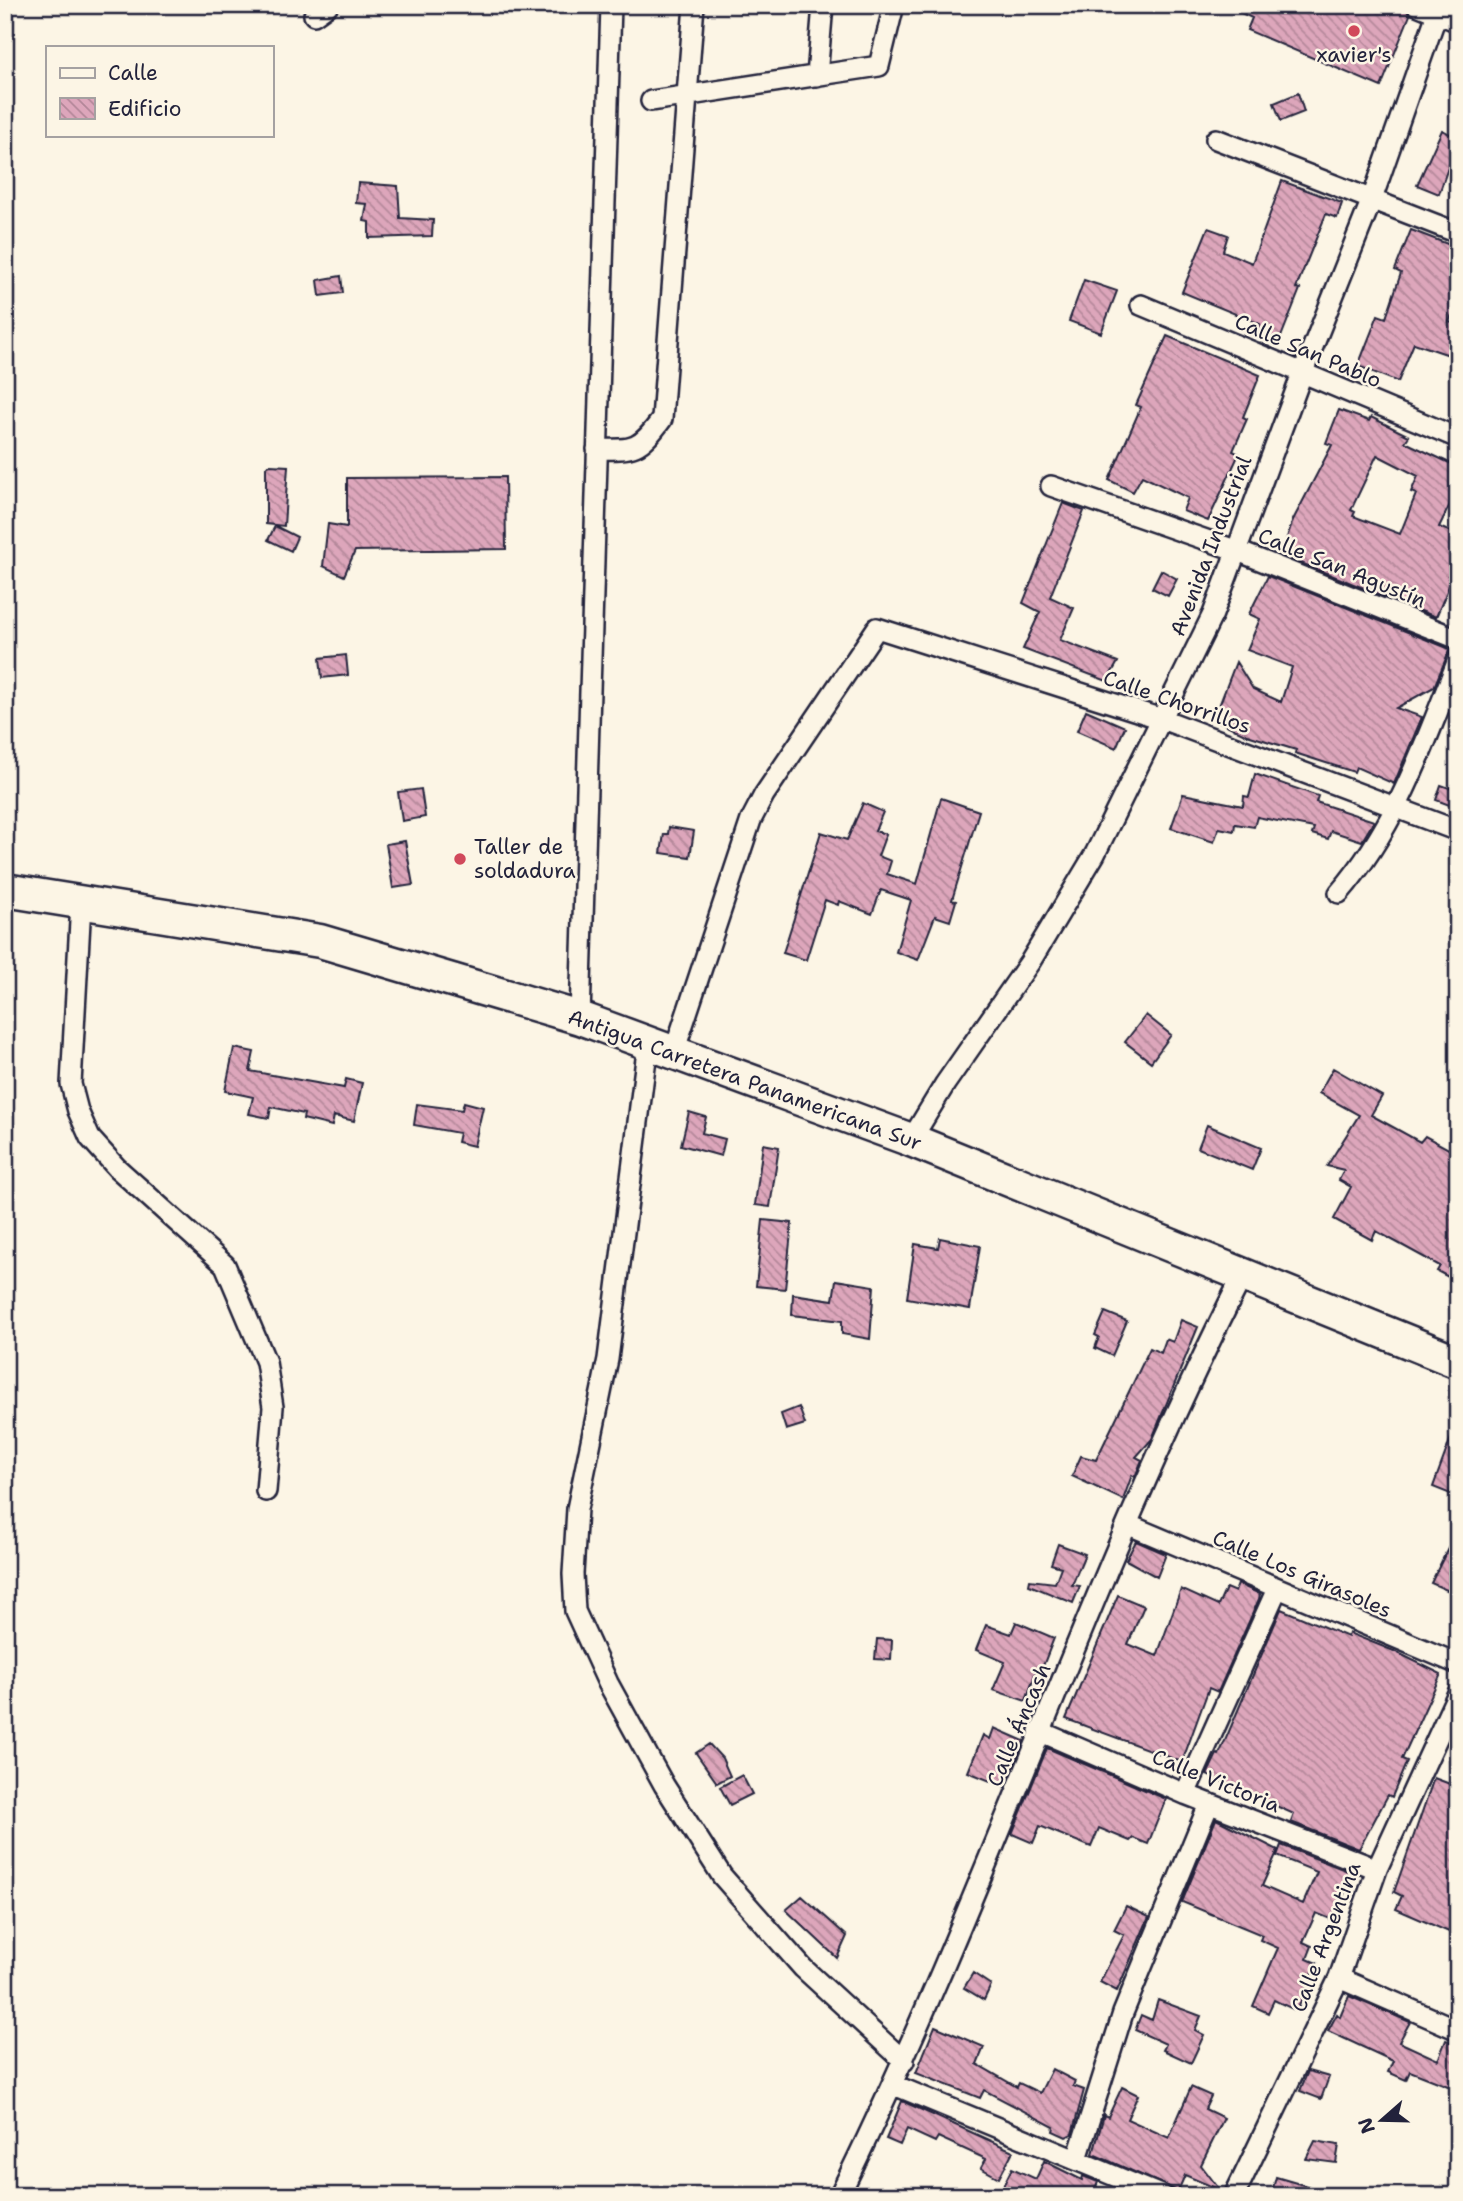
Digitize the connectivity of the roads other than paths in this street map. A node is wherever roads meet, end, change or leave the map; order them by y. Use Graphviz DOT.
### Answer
graph roads {
  1 [pos="694,5"];
  2 [pos="823,5"];
  3 [pos="894,5"];
  4 [pos="1417,5"];
  5 [pos="609,8"];
  6 [pos="1439,10"];
  7 [pos="1458,22"];
  8 [pos="817,76"];
  9 [pos="687,95"];
  10 [pos="651,101"];
  11 [pos="1216,139"];
  12 [pos="1372,199"];
  13 [pos="1458,233"];
  14 [pos="1141,305"];
  15 [pos="1301,374"];
  16 [pos="1458,438"];
  17 [pos="597,449"];
  18 [pos="1051,486"];
  19 [pos="1235,550"];
  20 [pos="1458,639"];
  21 [pos="1458,660"];
  22 [pos="1162,719"];
  23 [pos="1398,807"];
  24 [pos="1458,831"];
  25 [pos="5,890"];
  26 [pos="1339,893"];
  27 [pos="81,904"];
  28 [pos="580,1018"];
  29 [pos="661,1047"];
  30 [pos="911,1140"];
  31 [pos="1244,1273"];
  32 [pos="1458,1362"];
  33 [pos="266,1491"];
  34 [pos="1129,1525"];
  35 [pos="1277,1589"];
  36 [pos="1458,1664"];
  37 [pos="1458,1693"];
  38 [pos="1039,1731"];
  39 [pos="1185,1794"];
  40 [pos="1209,1804"];
  41 [pos="1377,1869"];
  42 [pos="1339,1978"];
  43 [pos="1458,2030"];
  44 [pos="904,2061"];
  45 [pos="894,2085"];
  46 [pos="1077,2159"];
  47 [pos="839,2196"];
  48 [pos="1163,2196"];
  49 [pos="1234,2196"];
  1 -- 9 [label="street"];
  2 -- 8 [label="street"];
  3 -- 8 [label="street"];
  4 -- 6 [label="street"];
  5 -- 17 [label="street"];
  6 -- 7 [label="street"];
  6 -- 12 [label="street, Avenida Industrial"];
  8 -- 9 [label="street"];
  9 -- 10 [label="street"];
  9 -- 17 [label="street"];
  11 -- 12 [label="street"];
  12 -- 13 [label="street"];
  12 -- 15 [label="street, Avenida Industrial"];
  14 -- 15 [label="street, Calle San Pablo"];
  15 -- 16 [label="street, Calle San Pablo"];
  15 -- 19 [label="street, Avenida Industrial"];
  17 -- 28 [label="street"];
  18 -- 19 [label="street, Calle San Agustín"];
  19 -- 20 [label="street, Calle San Agustín"];
  19 -- 22 [label="street, Avenida Industrial"];
  21 -- 23 [label="street"];
  22 -- 23 [label="street, Calle Chorrillos"];
  22 -- 29 [label="street, Calle Chorrillos"];
  22 -- 30 [label="street, Avenida Industrial"];
  23 -- 24 [label="street, Calle Chorrillos"];
  23 -- 26 [label="street"];
  25 -- 27 [label="highway, Antigua Carretera Panamericana Sur"];
  27 -- 28 [label="highway, Antigua Carretera Panamericana Sur"];
  27 -- 33 [label="street"];
  28 -- 29 [label="highway, Antigua Carretera Panamericana Sur"];
  29 -- 30 [label="highway, Antigua Carretera Panamericana Sur"];
  29 -- 44 [label="street"];
  30 -- 31 [label="highway, Antigua Carretera Panamericana Sur"];
  31 -- 32 [label="highway, Antigua Carretera Panamericana Sur"];
  31 -- 34 [label="street, Calle Áncash"];
  34 -- 35 [label="street, Calle Los Girasoles"];
  34 -- 38 [label="street, Calle Áncash"];
  35 -- 36 [label="street, Calle Los Girasoles"];
  35 -- 39 [label="street"];
  37 -- 41 [label="street, Calle Argentina"];
  38 -- 39 [label="street, Calle Victoria"];
  38 -- 44 [label="street, Calle Áncash"];
  39 -- 40 [label="street, Calle Victoria"];
  40 -- 41 [label="street, Calle Victoria"];
  40 -- 46 [label="street"];
  41 -- 42 [label="street, Calle Argentina"];
  42 -- 43 [label="street"];
  42 -- 49 [label="street, Calle Argentina"];
  44 -- 45 [label="street, Calle Áncash"];
  45 -- 46 [label="street"];
  45 -- 47 [label="street, Calle Áncash"];
  46 -- 48 [label="street"];
}
